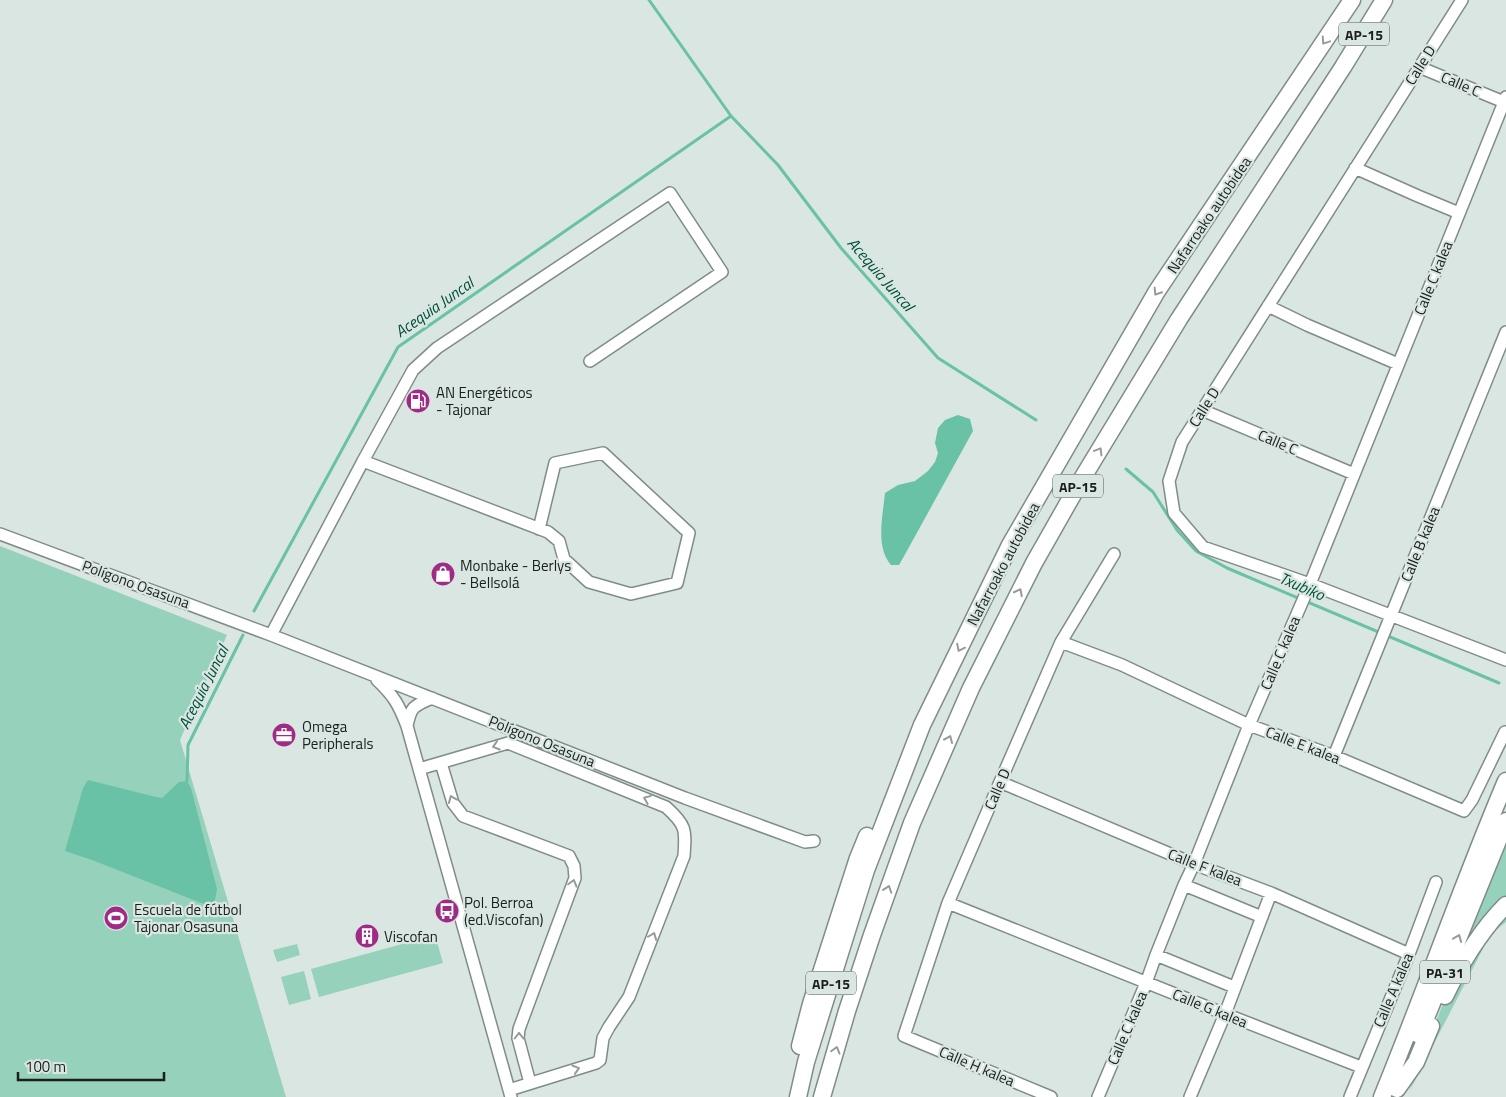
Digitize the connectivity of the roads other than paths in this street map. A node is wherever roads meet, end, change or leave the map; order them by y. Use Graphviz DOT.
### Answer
graph roads {
  1 [pos="1352,0"];
  2 [pos="1384,0"];
  3 [pos="1397,0"];
  4 [pos="1462,0"];
  5 [pos="1343,67"];
  6 [pos="1419,67"];
  7 [pos="1505,99"];
  8 [pos="1356,168"];
  9 [pos="1459,213"];
  10 [pos="1268,306"];
  11 [pos="1506,332"];
  12 [pos="590,361"];
  13 [pos="1398,364"];
  14 [pos="1202,410"];
  15 [pos="363,461"];
  16 [pos="1354,474"];
  17 [pos="539,529"];
  18 [pos="0,534"];
  19 [pos="1114,554"];
  20 [pos="1310,584"];
  21 [pos="1391,616"];
  22 [pos="271,634"];
  23 [pos="1061,642"];
  24 [pos="1506,660"];
  25 [pos="372,675"];
  26 [pos="432,698"];
  27 [pos="922,725"];
  28 [pos="1249,725"];
  29 [pos="408,726"];
  30 [pos="1505,732"];
  31 [pos="1334,756"];
  32 [pos="441,763"];
  33 [pos="419,768"];
  34 [pos="1506,781"];
  35 [pos="1000,782"];
  36 [pos="1498,798"];
  37 [pos="1506,822"];
  38 [pos="814,842"];
  39 [pos="1503,849"];
  40 [pos="1194,864"];
  41 [pos="1436,882"];
  42 [pos="1184,885"];
  43 [pos="1272,893"];
  44 [pos="1457,901"];
  45 [pos="948,903"];
  46 [pos="1506,905"];
  47 [pos="1262,917"];
  48 [pos="1409,954"];
  49 [pos="1156,955"];
  50 [pos="1146,983"];
  51 [pos="1234,987"];
  52 [pos="1225,1014"];
  53 [pos="904,1036"];
  54 [pos="1361,1067"];
  55 [pos="530,1083"];
  56 [pos="510,1093"];
  57 [pos="1396,1093"];
  58 [pos="788,1097"];
  59 [pos="798,1097"];
  60 [pos="822,1097"];
  61 [pos="1051,1097"];
  62 [pos="1098,1097"];
  63 [pos="1190,1097"];
  64 [pos="1350,1097"];
  65 [pos="1382,1097"];
  1 -- 27 [label="highway, Nafarroako autobidea / AP-15, one-way"];
  2 -- 5 [label="highway, AP-15"];
  3 -- 5 [label="highway"];
  4 -- 6 [label="street, Calle D"];
  60 -- 5 [label="highway, Nafarroako autobidea / AP-15, one-way"];
  6 -- 7 [label="street, Calle C"];
  6 -- 8 [label="street, Calle D"];
  7 -- 9 [label="street, Calle C kalea"];
  8 -- 9 [label="street"];
  8 -- 10 [label="street, Calle D"];
  9 -- 13 [label="street, Calle C kalea"];
  10 -- 13 [label="street"];
  10 -- 14 [label="street, Calle D"];
  11 -- 21 [label="street, Calle B kalea"];
  12 -- 15 [label="street"];
  13 -- 16 [label="street, Calle C kalea"];
  14 -- 16 [label="street, Calle C"];
  14 -- 20 [label="street, Calle D"];
  15 -- 17 [label="street"];
  15 -- 22 [label="street"];
  16 -- 20 [label="street, Calle C kalea"];
  17 -- 17 [label="street"];
  18 -- 22 [label="street, Polígono Osasuna"];
  19 -- 23 [label="street, Calle D"];
  20 -- 21 [label="street, Calle D"];
  20 -- 28 [label="street, Calle C kalea"];
  21 -- 24 [label="street, Calle D"];
  21 -- 31 [label="street, Calle B kalea"];
  22 -- 25 [label="street, Polígono Osasuna"];
  23 -- 28 [label="street, Calle E kalea"];
  23 -- 35 [label="street, Calle D"];
  25 -- 26 [label="street, Polígono Osasuna"];
  25 -- 29 [label="street"];
  26 -- 29 [label="street"];
  26 -- 38 [label="street, Polígono Osasuna"];
  27 -- 58 [label="highway"];
  27 -- 59 [label="highway, Nafarroako autobidea / AP-15"];
  28 -- 31 [label="street, Calle E kalea"];
  28 -- 40 [label="street, Calle C kalea"];
  29 -- 33 [label="street"];
  30 -- 31 [label="street, Calle E kalea"];
  32 -- 33 [label="street"];
  55 -- 32 [label="street, one-way"];
  55 -- 32 [label="street, one-way"];
  33 -- 56 [label="street"];
  34 -- 36 [label="highway, PA-31"];
  35 -- 40 [label="street, Calle F kalea"];
  35 -- 45 [label="street, Calle D"];
  36 -- 39 [label="highway"];
  36 -- 44 [label="highway, PA-31"];
  37 -- 39 [label="highway, PA-31"];
  39 -- 44 [label="highway"];
  57 -- 39 [label="highway, PA-31, one-way"];
  40 -- 42 [label="street, Calle C kalea"];
  40 -- 43 [label="street, Calle F kalea"];
  41 -- 48 [label="street, Calle A kalea"];
  42 -- 47 [label="street"];
  42 -- 49 [label="street, Calle C kalea"];
  43 -- 47 [label="street"];
  43 -- 48 [label="street, Calle F kalea"];
  44 -- 65 [label="highway, PA-31"];
  45 -- 50 [label="street, Calle G kalea"];
  45 -- 53 [label="street, Calle D"];
  46 -- 57 [label="highway"];
  47 -- 51 [label="street"];
  48 -- 54 [label="street, Calle A kalea"];
  49 -- 50 [label="street, Calle C kalea"];
  49 -- 51 [label="street"];
  50 -- 52 [label="street, Calle G kalea"];
  50 -- 62 [label="street, Calle C kalea"];
  51 -- 52 [label="street"];
  52 -- 54 [label="street, Calle G kalea"];
  52 -- 63 [label="street"];
  53 -- 61 [label="street, Calle H kalea"];
  54 -- 64 [label="street, Calle A kalea"];
  55 -- 56 [label="street"];
}
